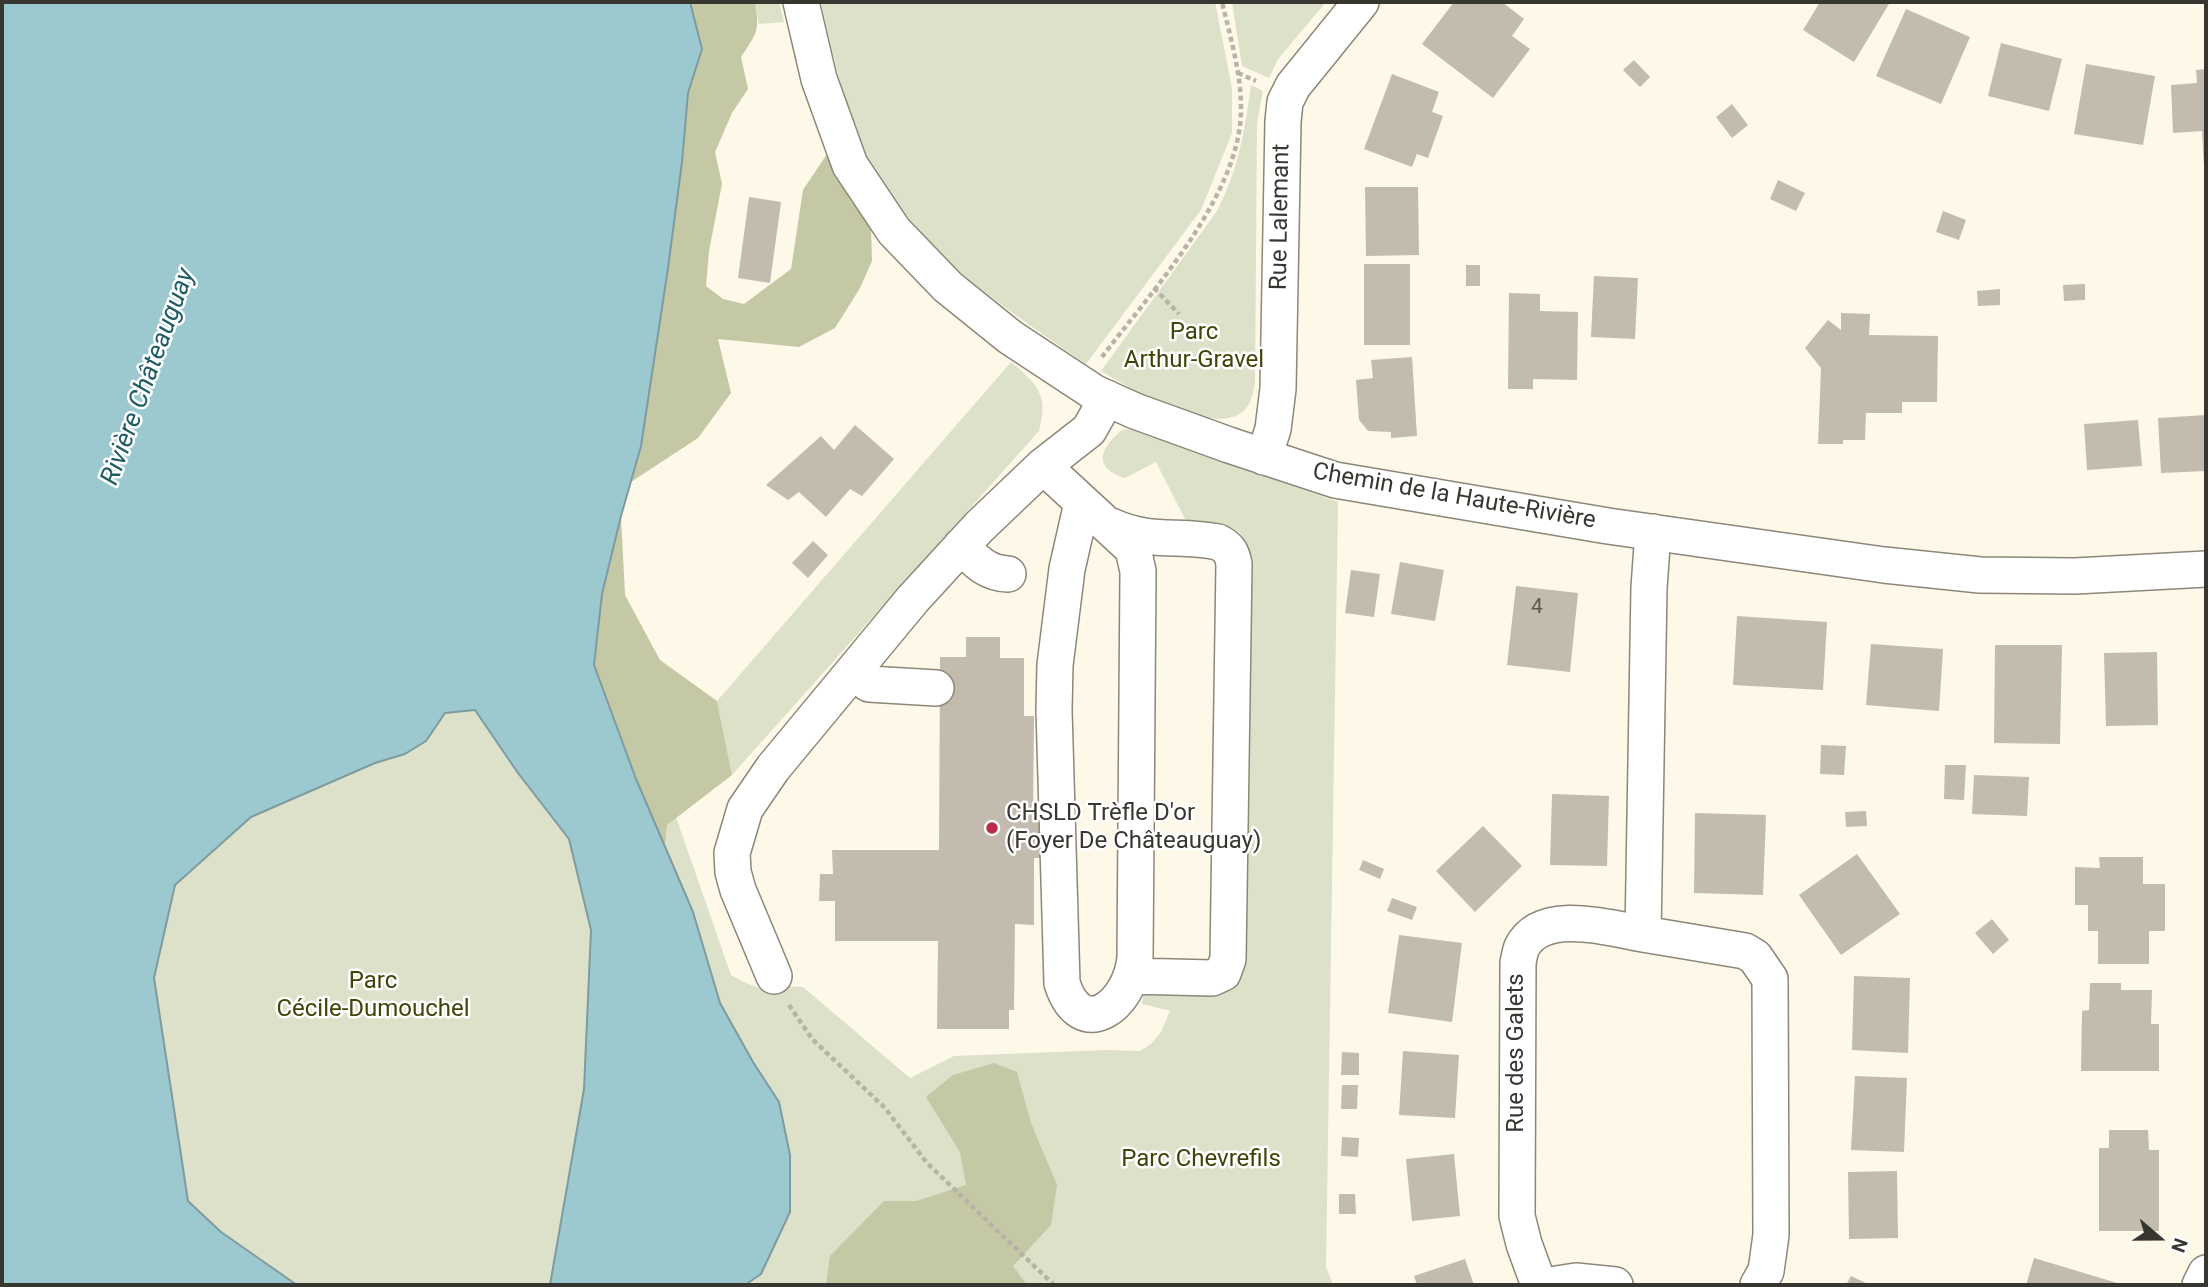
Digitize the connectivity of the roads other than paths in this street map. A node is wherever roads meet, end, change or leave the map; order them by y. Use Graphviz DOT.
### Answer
graph roads {
  1 [pos="801,2"];
  2 [pos="1361,2"];
  3 [pos="1107,398"];
  4 [pos="1264,457"];
  5 [pos="1043,466"];
  6 [pos="1094,513"];
  7 [pos="1653,532"];
  8 [pos="961,546"];
  9 [pos="2206,569"];
  10 [pos="1008,573"];
  11 [pos="853,672"];
  12 [pos="936,688"];
  13 [pos="1643,934"];
  14 [pos="774,976"];
  15 [pos="1132,976"];
  16 [pos="2206,1273"];
  17 [pos="1539,1285"];
  18 [pos="1550,1285"];
  19 [pos="1615,1285"];
  20 [pos="1758,1285"];
  21 [pos="2200,1285"];
  1 -- 3 [label="street, Chemin de la Haute-Rivière"];
  2 -- 4 [label="street, Rue Lalemant"];
  3 -- 4 [label="street, Chemin de la Haute-Rivière"];
  3 -- 5 [label="street"];
  4 -- 7 [label="street, Chemin de la Haute-Rivière"];
  5 -- 6 [label="street"];
  5 -- 8 [label="street"];
  6 -- 15 [label="street"];
  6 -- 15 [label="street"];
  6 -- 15 [label="street"];
  7 -- 9 [label="street, Chemin de la Haute-Rivière"];
  7 -- 13 [label="street"];
  8 -- 10 [label="street"];
  8 -- 11 [label="street"];
  11 -- 12 [label="street"];
  11 -- 14 [label="street"];
  13 -- 17 [label="street, Rue des Galets"];
  13 -- 20 [label="street, Rue des Galets"];
  16 -- 21 [label="street"];
  18 -- 19 [label="street"];
}
